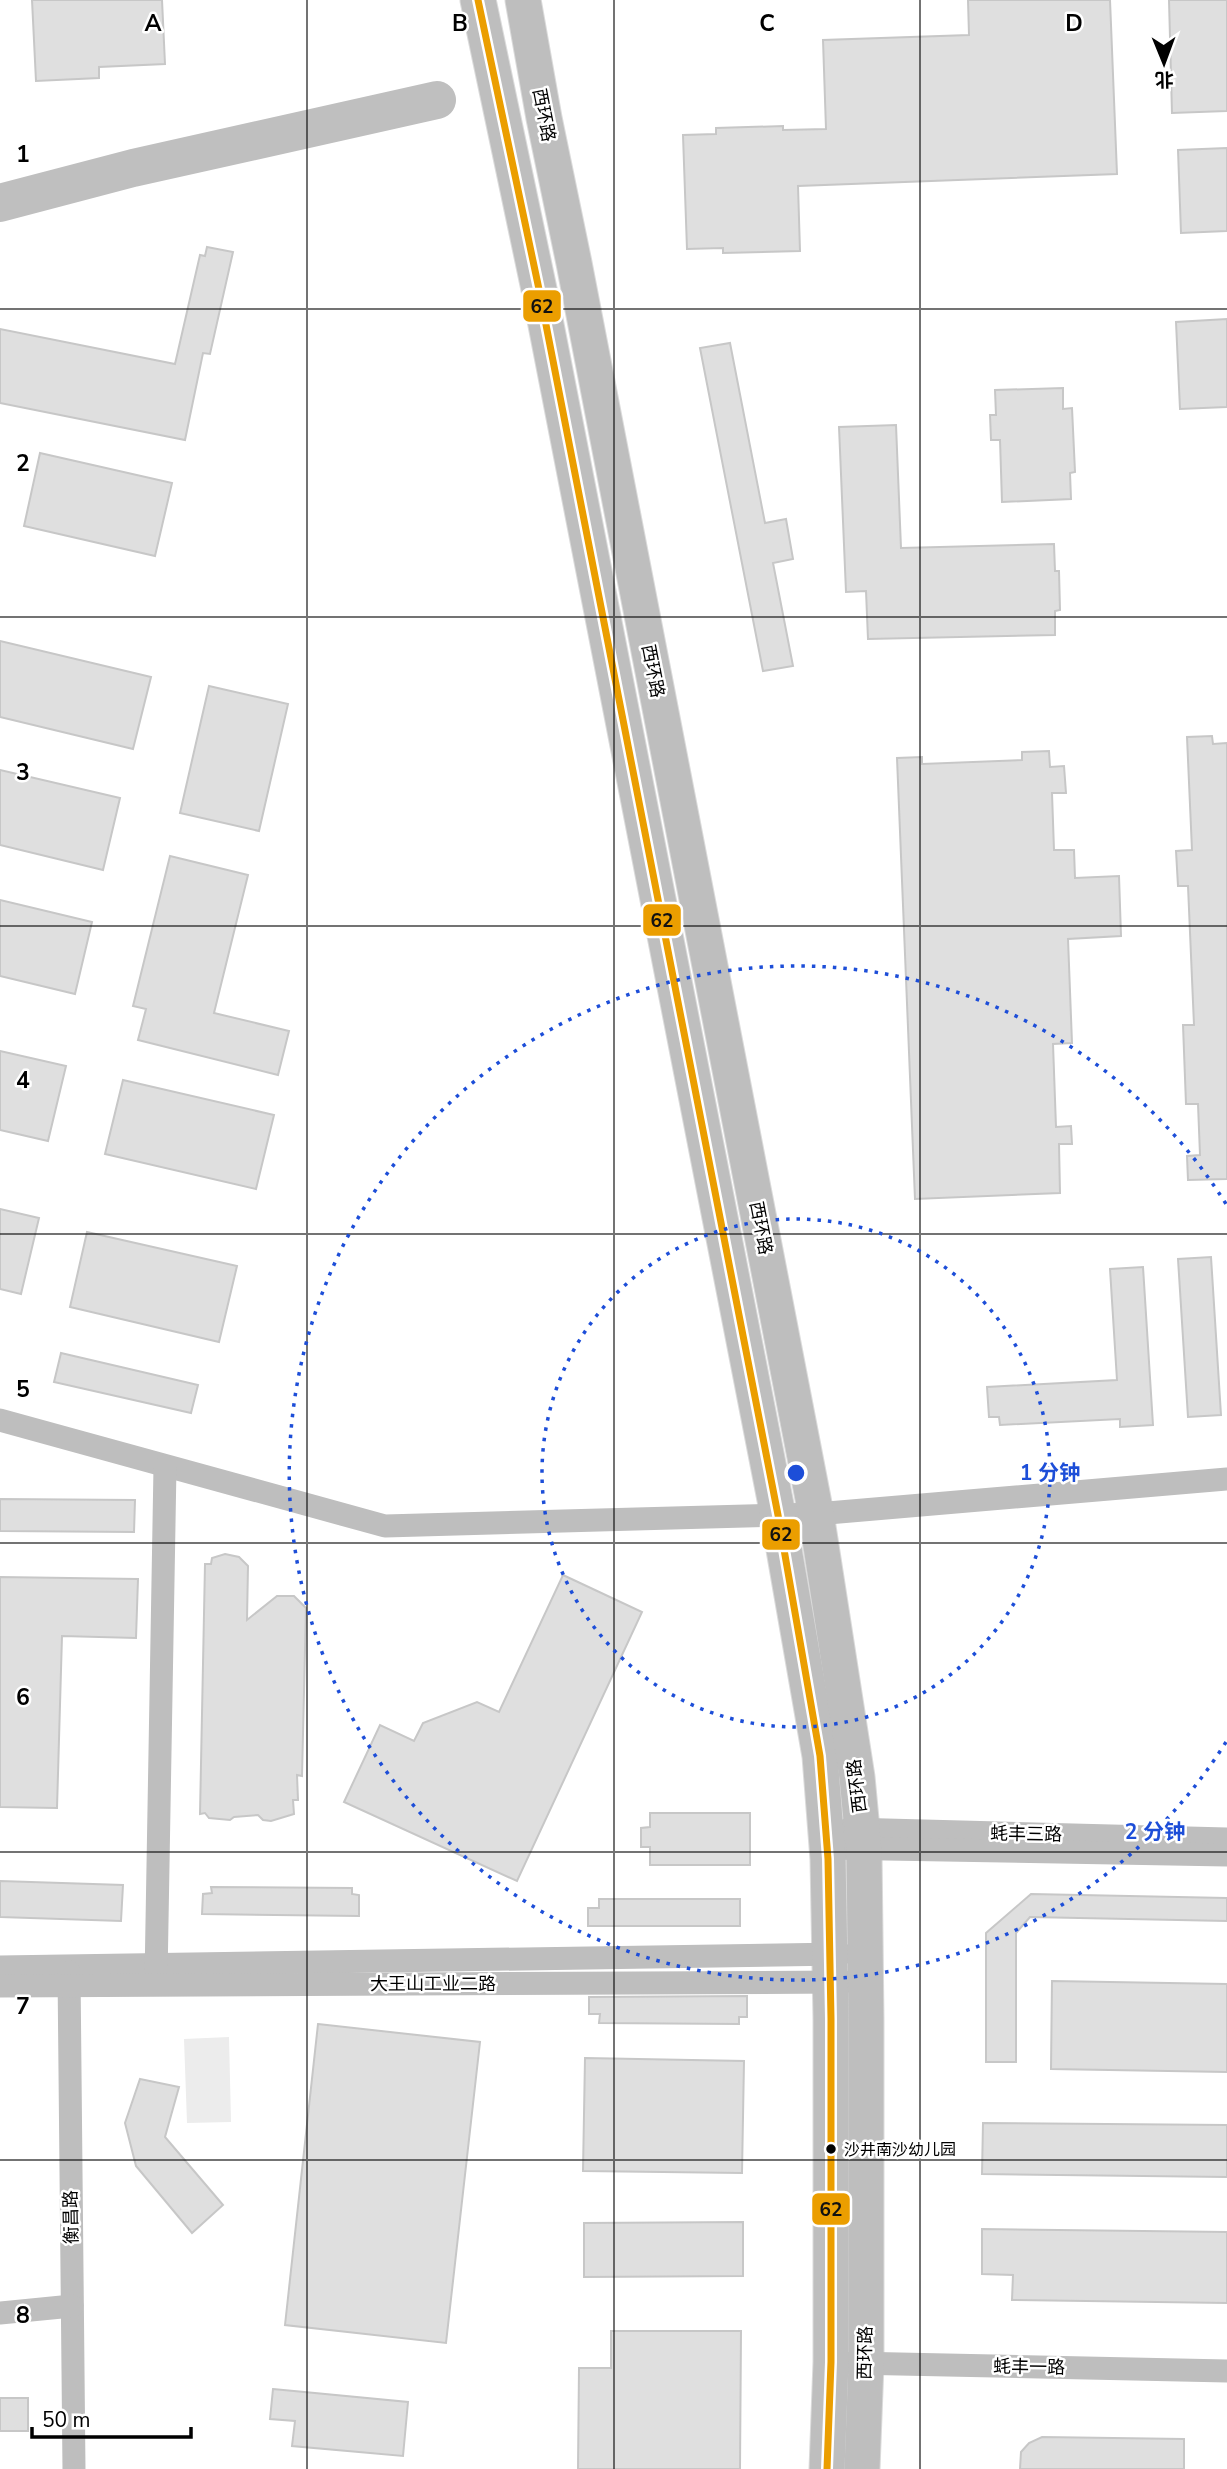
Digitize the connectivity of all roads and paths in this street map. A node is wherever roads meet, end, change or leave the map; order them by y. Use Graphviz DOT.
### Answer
graph roads {
  1 [pos="478,0"];
  2 [pos="523,0"];
  3 [pos="0,1420"];
  4 [pos="165,1467"];
  5 [pos="1227,1479"];
  6 [pos="816,1514"];
  7 [pos="778,1515"];
  8 [pos="826,1838"];
  9 [pos="863,1839"];
  10 [pos="1227,1839"];
  11 [pos="1227,1856"];
  12 [pos="0,1967"];
  13 [pos="866,1967"];
  14 [pos="830,1969"];
  15 [pos="156,1975"];
  16 [pos="69,1976"];
  17 [pos="0,1986"];
  18 [pos="72,2306"];
  19 [pos="0,2313"];
  20 [pos="831,2362"];
  21 [pos="866,2364"];
  22 [pos="1227,2371"];
  23 [pos="74,2469"];
  24 [pos="827,2469"];
  25 [pos="862,2469"];
  1 -- 7 [label="main road, 西环路"];
  2 -- 6 [label="main road, 西环路"];
  3 -- 4 [label="street"];
  4 -- 7 [label="street"];
  4 -- 15 [label="street"];
  5 -- 6 [label="street"];
  6 -- 7 [label="street"];
  6 -- 9 [label="main road, 西环路"];
  7 -- 8 [label="main road, 西环路"];
  8 -- 9 [label="street, 蚝丰三路"];
  8 -- 14 [label="main road, 西环路"];
  9 -- 10 [label="street, 蚝丰三路"];
  9 -- 11 [label="street, 蚝丰三路"];
  9 -- 13 [label="main road, 西环路"];
  12 -- 16 [label="street, 大王山工业二路"];
  13 -- 14 [label="street, 大王山工业二路"];
  13 -- 21 [label="main road, 西环路"];
  14 -- 15 [label="street, 大王山工业二路"];
  14 -- 20 [label="main road, 西环路"];
  15 -- 16 [label="street, 大王山工业二路"];
  16 -- 17 [label="street, 大王山工业二路"];
  16 -- 18 [label="street, 衡昌路"];
  18 -- 19 [label="street"];
  18 -- 23 [label="street, 衡昌路"];
  20 -- 21 [label="street, 蚝丰一路"];
  20 -- 24 [label="main road, 西环路"];
  21 -- 22 [label="street, 蚝丰一路"];
  21 -- 25 [label="main road, 西环路"];
}
